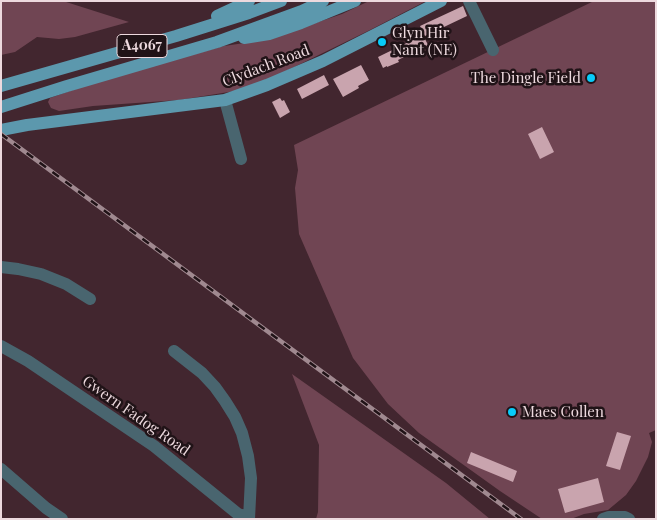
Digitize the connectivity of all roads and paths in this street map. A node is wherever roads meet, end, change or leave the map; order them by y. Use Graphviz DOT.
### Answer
graph roads {
  1 [pos="250,1"];
  2 [pos="281,1"];
  3 [pos="323,1"];
  4 [pos="355,1"];
  5 [pos="441,1"];
  6 [pos="468,1"];
  7 [pos="176,36"];
  8 [pos="217,42"];
  9 [pos="493,50"];
  10 [pos="1,86"];
  11 [pos="225,100"];
  12 [pos="1,107"];
  13 [pos="1,130"];
  14 [pos="241,158"];
  15 [pos="1,267"];
  16 [pos="90,299"];
  17 [pos="1,346"];
  18 [pos="174,351"];
  19 [pos="1,469"];
  20 [pos="249,518"];
  21 [pos="62,519"];
  22 [pos="603,519"];
  23 [pos="629,519"];
  1 -- 7 [label="main road"];
  2 -- 7 [label="main road, A4067"];
  3 -- 8 [label="main road, A4067"];
  4 -- 8 [label="main road"];
  5 -- 11 [label="main road, Clydach Road"];
  6 -- 9 [label="street"];
  7 -- 10 [label="main road, A4067"];
  8 -- 12 [label="main road, A4067"];
  11 -- 13 [label="main road, Clydach Road"];
  11 -- 14 [label="street"];
  15 -- 16 [label="street"];
  17 -- 20 [label="street, Gwern Fadog Road"];
  18 -- 20 [label="street"];
  19 -- 21 [label="street"];
  22 -- 23 [label="street"];
}
